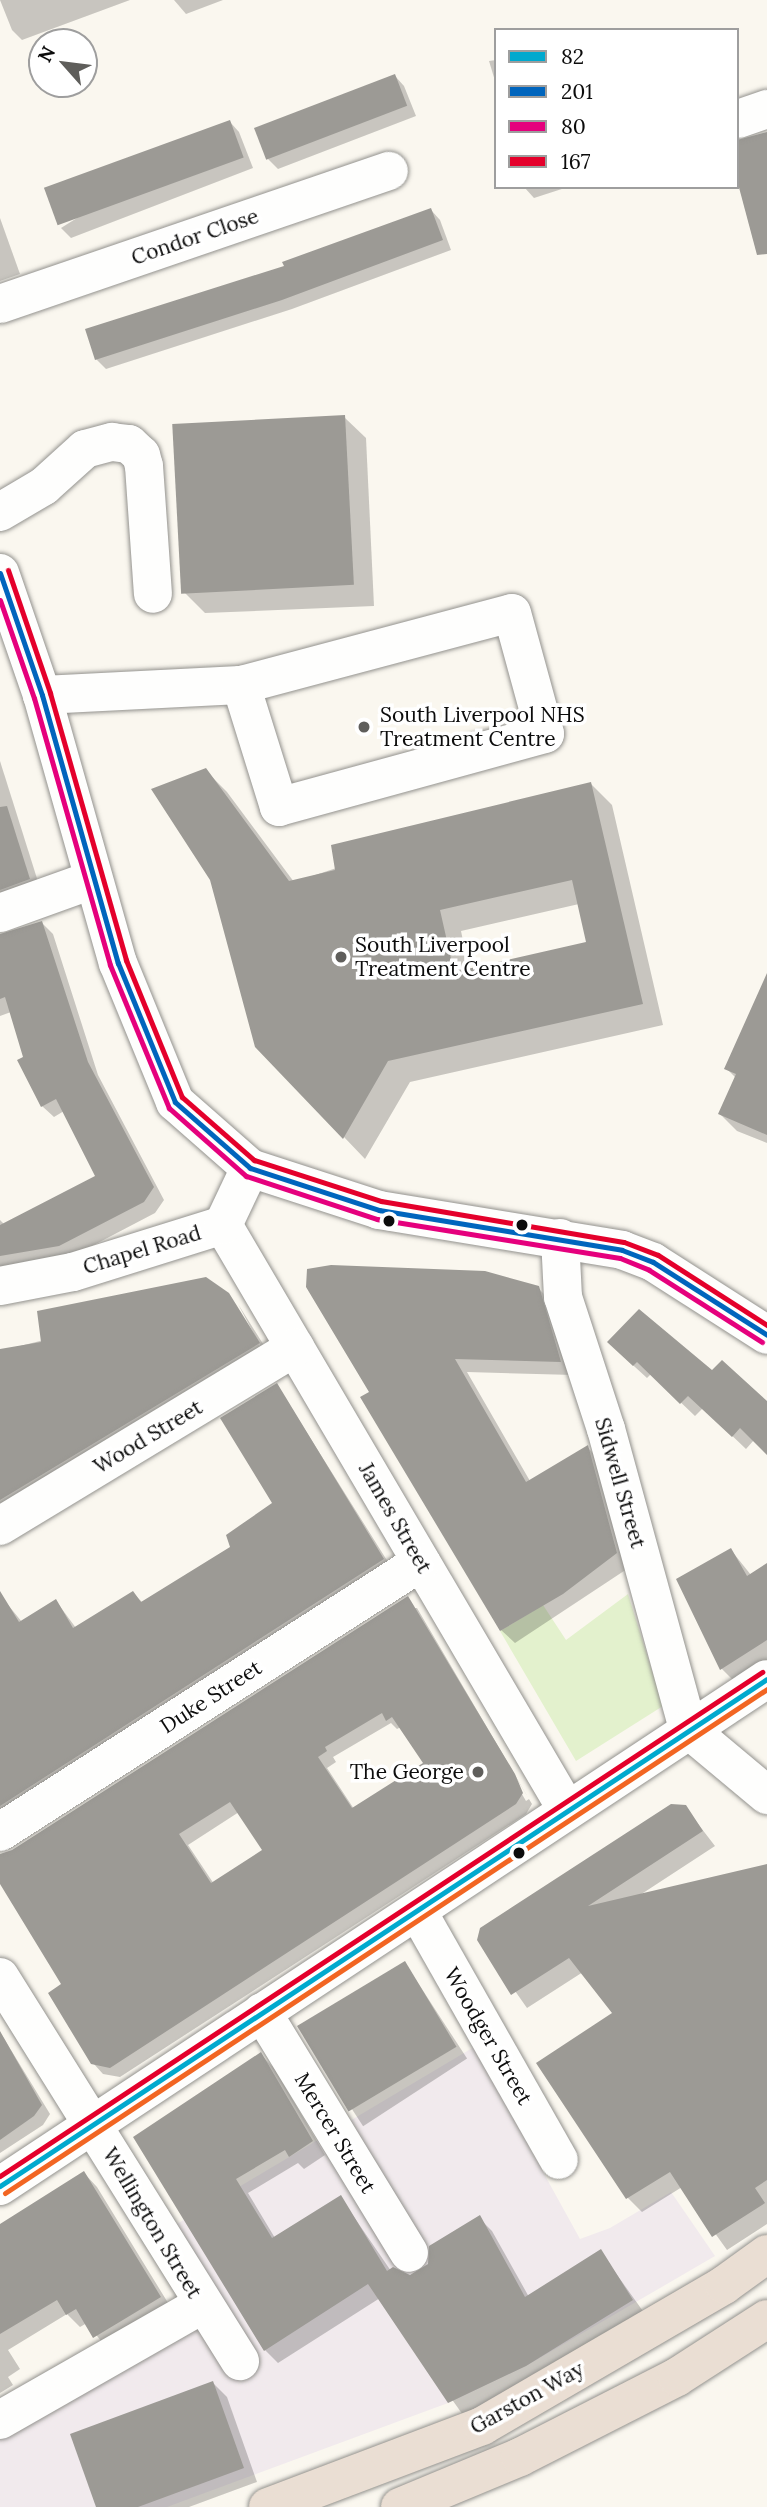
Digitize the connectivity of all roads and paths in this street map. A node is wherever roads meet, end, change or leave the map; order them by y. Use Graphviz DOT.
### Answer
graph roads {
  1 [pos="767,109"];
  2 [pos="739,119"];
  3 [pos="389,171"];
  4 [pos="0,304"];
  5 [pos="0,512"];
  6 [pos="0,573"];
  7 [pos="153,594"];
  8 [pos="241,685"];
  9 [pos="42,695"];
  10 [pos="92,880"];
  11 [pos="0,913"];
  12 [pos="250,1168"];
  13 [pos="223,1225"];
  14 [pos="560,1238"];
  15 [pos="0,1286"];
  16 [pos="767,1335"];
  17 [pos="295,1348"];
  18 [pos="0,1525"];
  19 [pos="421,1562"];
  20 [pos="767,1679"];
  21 [pos="688,1729"];
  22 [pos="767,1795"];
  23 [pos="567,1810"];
  24 [pos="0,1832"];
  25 [pos="418,1912"];
  26 [pos="0,1978"];
  27 [pos="262,2012"];
  28 [pos="92,2123"];
  29 [pos="559,2160"];
  30 [pos="0,2186"];
  31 [pos="408,2253"];
  32 [pos="767,2253"];
  33 [pos="202,2305"];
  34 [pos="767,2319"];
  35 [pos="240,2361"];
  36 [pos="0,2420"];
  37 [pos="268,2507"];
  38 [pos="400,2507"];
  1 -- 2 [label="street"];
  3 -- 4 [label="street, Condor Close"];
  5 -- 7 [label="street"];
  6 -- 9 [label="street"];
  8 -- 8 [label="street"];
  8 -- 9 [label="street"];
  9 -- 10 [label="street"];
  10 -- 11 [label="street"];
  10 -- 12 [label="street"];
  12 -- 13 [label="street, Chapel Road"];
  12 -- 14 [label="street"];
  13 -- 15 [label="street, Chapel Road"];
  13 -- 17 [label="street, James Street"];
  14 -- 16 [label="street"];
  14 -- 21 [label="street, Sidwell Street"];
  17 -- 18 [label="street, Wood Street"];
  17 -- 19 [label="street, James Street"];
  19 -- 23 [label="street, James Street"];
  19 -- 24 [label="street, Duke Street"];
  20 -- 21 [label="street"];
  21 -- 22 [label="street"];
  21 -- 23 [label="street"];
  23 -- 25 [label="street"];
  25 -- 27 [label="street"];
  25 -- 29 [label="street, Woodger Street"];
  26 -- 28 [label="street, Wellington Street"];
  27 -- 28 [label="street"];
  27 -- 31 [label="street, Mercer Street"];
  28 -- 30 [label="street"];
  28 -- 33 [label="street, Wellington Street"];
  32 -- 37 [label="highway, Garston Way"];
  33 -- 35 [label="street, Wellington Street"];
  33 -- 36 [label="street"];
  34 -- 38 [label="highway"];
}
